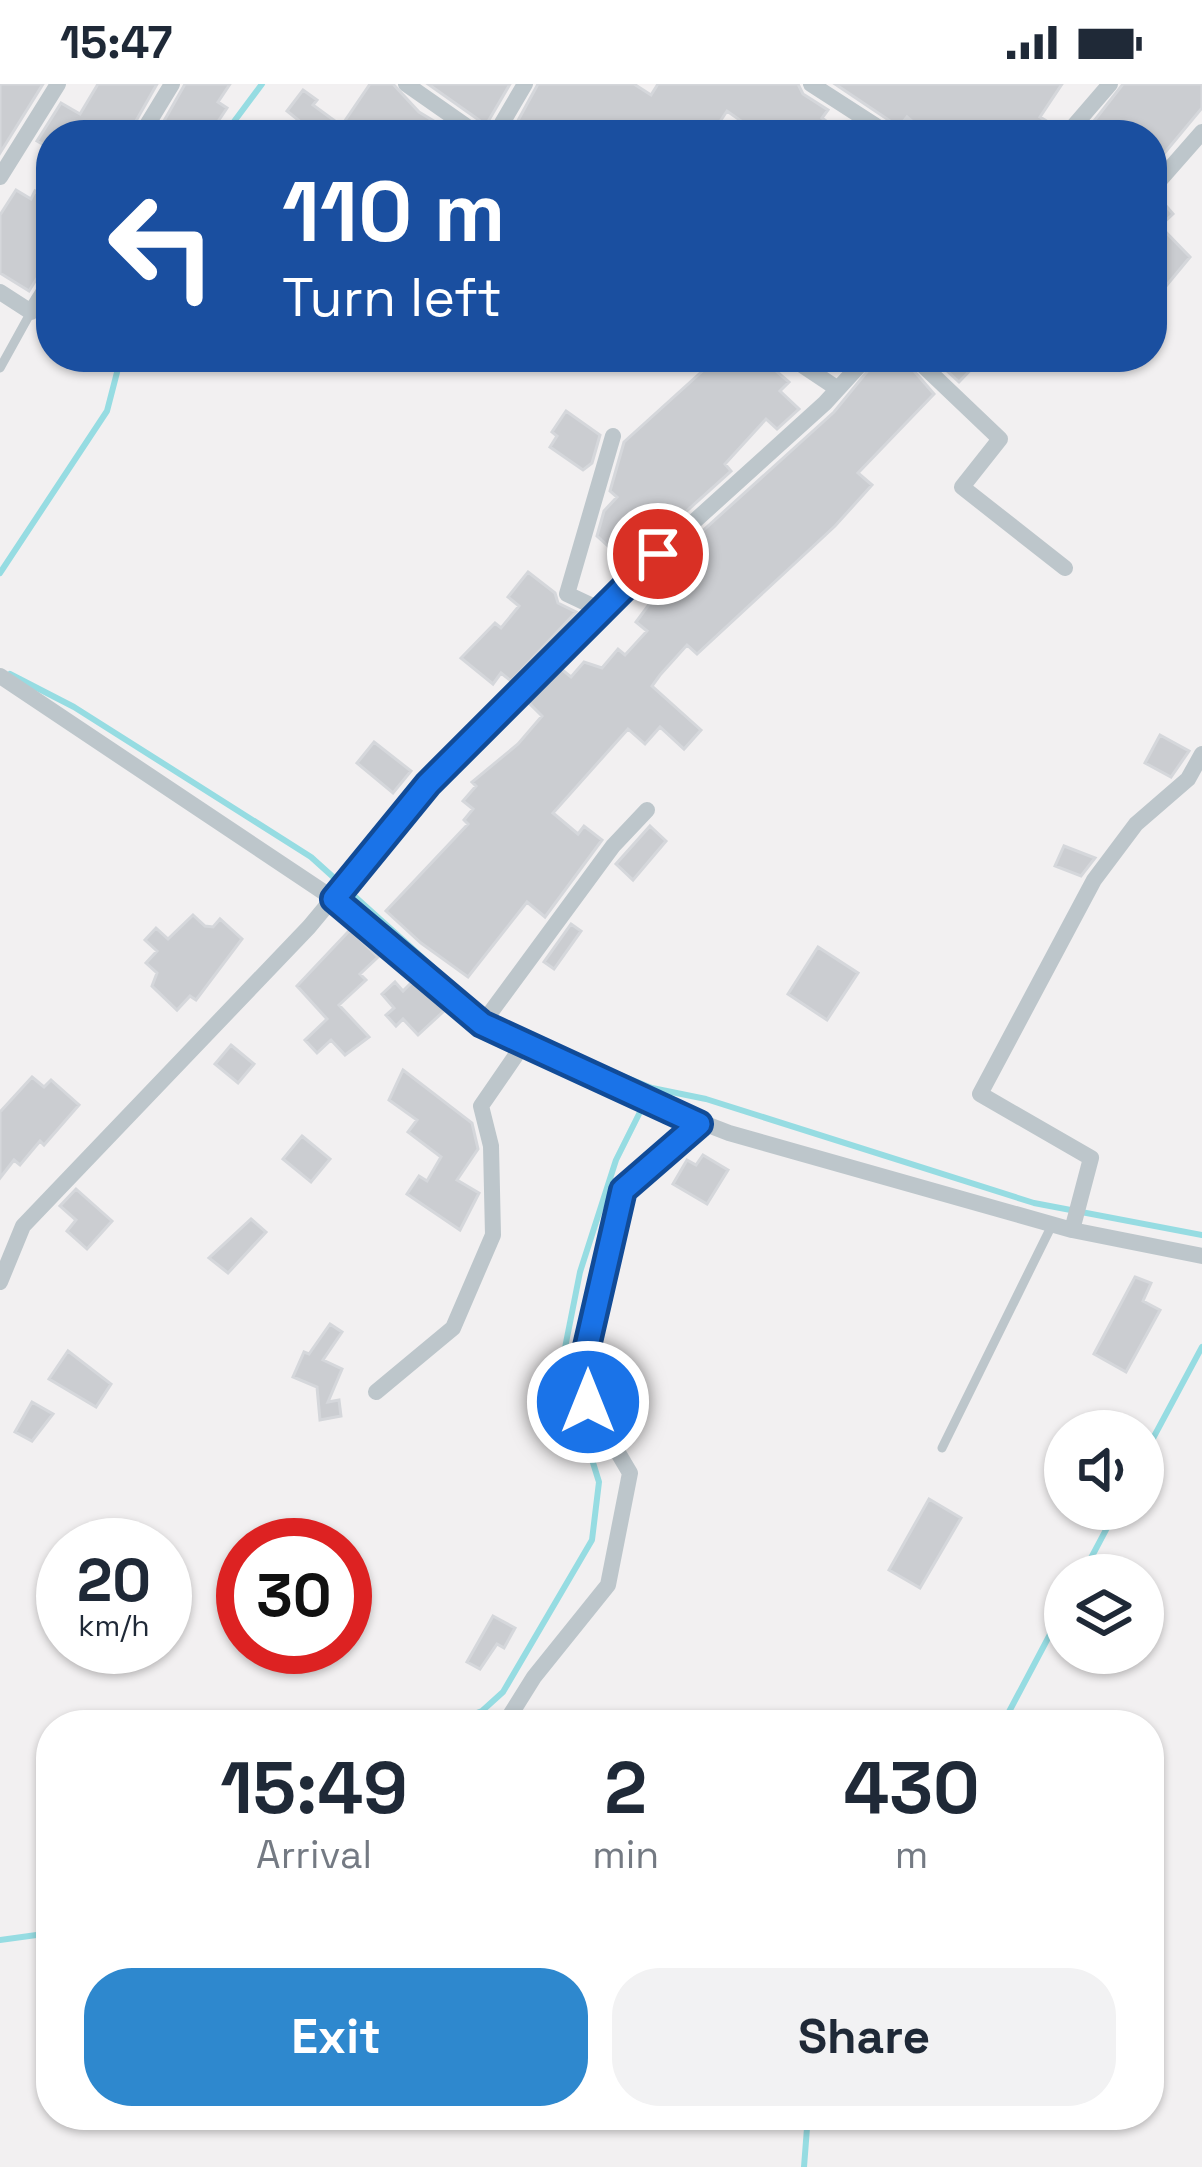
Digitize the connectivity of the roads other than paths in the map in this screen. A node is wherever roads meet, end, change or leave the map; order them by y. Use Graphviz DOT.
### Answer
graph roads {
  1 [pos="58,84"];
  2 [pos="172,84"];
  3 [pos="406,84"];
  4 [pos="525,84"];
  5 [pos="811,84"];
  6 [pos="1110,84"];
  7 [pos="149,120"];
  8 [pos="457,120"];
  9 [pos="504,120"];
  10 [pos="867,120"];
  11 [pos="1079,120"];
  12 [pos="1202,132"];
  13 [pos="1167,173"];
  14 [pos="0,177"];
  15 [pos="0,292"];
  16 [pos="36,304"];
  17 [pos="31,312"];
  18 [pos="0,368"];
  19 [pos="812,372"];
  20 [pos="853,372"];
  21 [pos="930,372"];
  22 [pos="838,389"];
  23 [pos="614,436"];
  24 [pos="1065,568"];
  25 [pos="601,610"];
  26 [pos="0,676"];
  27 [pos="1202,754"];
  28 [pos="647,811"];
  29 [pos="334,899"];
  30 [pos="482,1024"];
  31 [pos="524,1045"];
  32 [pos="699,1124"];
  33 [pos="1052,1225"];
  34 [pos="1072,1230"];
  35 [pos="1202,1256"];
  36 [pos="0,1282"];
  37 [pos="376,1392"];
  38 [pos="942,1448"];
  39 [pos="513,1710"];
  1 -- 14 [label="street"];
  2 -- 7 [label="street"];
  3 -- 8 [label="street"];
  4 -- 9 [label="street"];
  5 -- 10 [label="street"];
  6 -- 11 [label="street"];
  12 -- 13 [label="street"];
  15 -- 17 [label="street"];
  16 -- 17 [label="street"];
  17 -- 18 [label="lane"];
  19 -- 22 [label="street"];
  20 -- 22 [label="street"];
  21 -- 24 [label="street"];
  22 -- 25 [label="street"];
  23 -- 25 [label="street"];
  25 -- 29 [label="street"];
  26 -- 29 [label="street"];
  27 -- 34 [label="street"];
  28 -- 30 [label="street"];
  29 -- 30 [label="street"];
  29 -- 36 [label="street"];
  30 -- 31 [label="street"];
  31 -- 32 [label="street"];
  31 -- 37 [label="street"];
  32 -- 33 [label="street"];
  32 -- 39 [label="street"];
  33 -- 34 [label="street"];
  33 -- 38 [label="lane"];
  34 -- 35 [label="street"];
}
